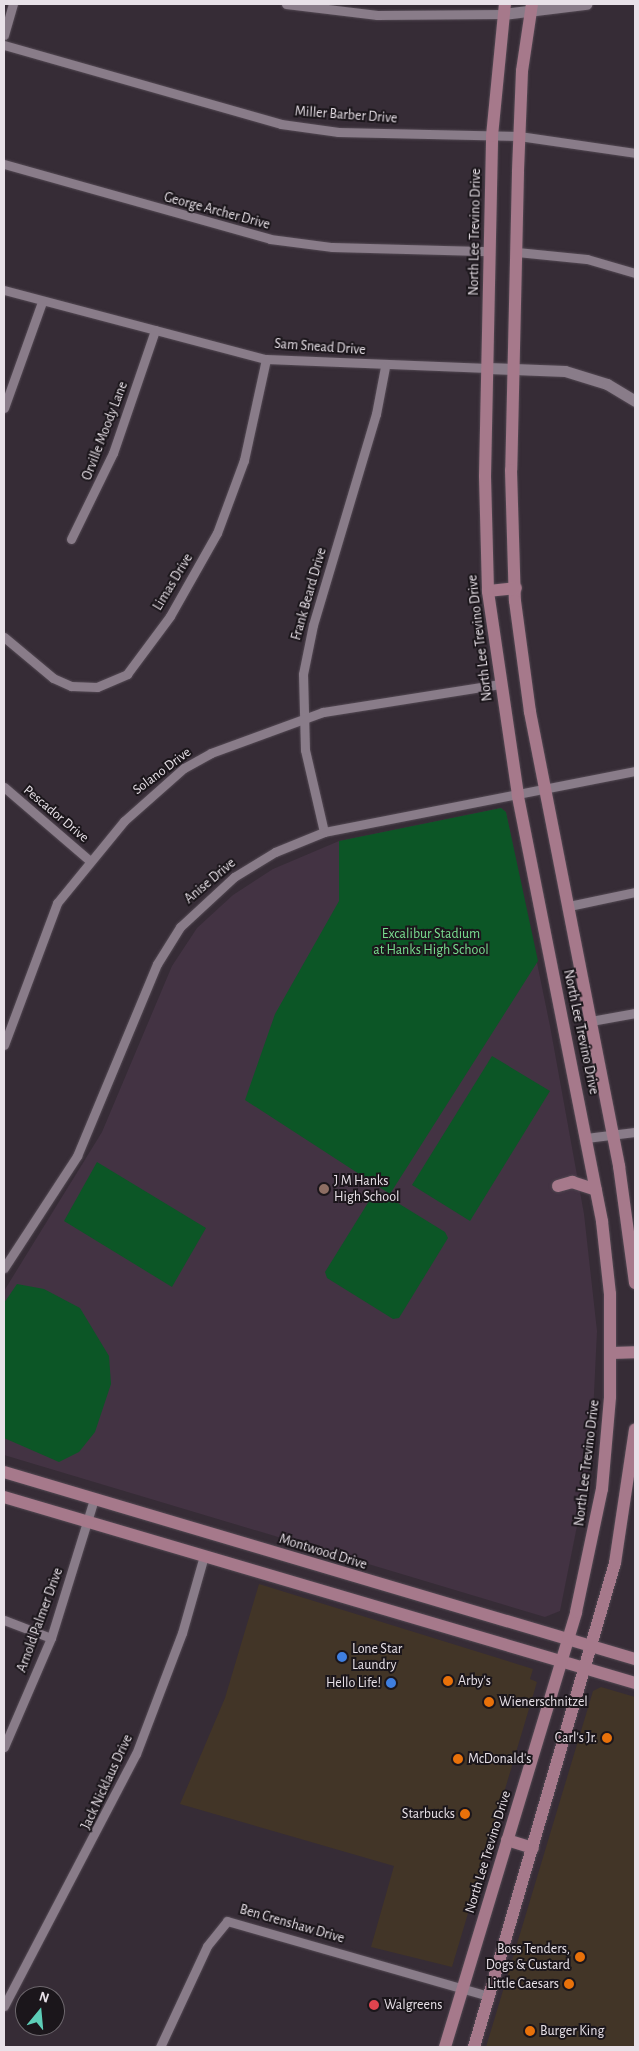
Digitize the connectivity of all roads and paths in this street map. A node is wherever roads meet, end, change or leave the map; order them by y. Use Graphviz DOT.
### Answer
graph roads {
  1 [pos="13,4"];
  2 [pos="286,4"];
  3 [pos="586,4"];
  4 [pos="531,7"];
  5 [pos="504,9"];
  6 [pos="4,34"];
  7 [pos="4,45"];
  8 [pos="492,136"];
  9 [pos="519,136"];
  10 [pos="635,153"];
  11 [pos="4,164"];
  12 [pos="490,251"];
  13 [pos="517,252"];
  14 [pos="635,273"];
  15 [pos="4,290"];
  16 [pos="42,302"];
  17 [pos="155,330"];
  18 [pos="266,359"];
  19 [pos="385,366"];
  20 [pos="516,366"];
  21 [pos="488,368"];
  22 [pos="635,401"];
  23 [pos="4,408"];
  24 [pos="71,539"];
  25 [pos="516,588"];
  26 [pos="488,592"];
  27 [pos="4,637"];
  28 [pos="499,684"];
  29 [pos="303,719"];
  30 [pos="635,771"];
  31 [pos="4,788"];
  32 [pos="545,790"];
  33 [pos="518,795"];
  34 [pos="324,832"];
  35 [pos="90,861"];
  36 [pos="635,892"];
  37 [pos="568,906"];
  38 [pos="635,1013"];
  39 [pos="591,1021"];
  40 [pos="4,1045"];
  41 [pos="635,1132"];
  42 [pos="612,1136"];
  43 [pos="586,1138"];
  44 [pos="558,1186"];
  45 [pos="596,1190"];
  46 [pos="4,1268"];
  47 [pos="635,1275"];
  48 [pos="635,1352"];
  49 [pos="611,1353"];
  50 [pos="635,1429"];
  51 [pos="4,1472"];
  52 [pos="4,1497"];
  53 [pos="94,1499"];
  54 [pos="87,1521"];
  55 [pos="204,1556"];
  56 [pos="334,1571"];
  57 [pos="328,1593"];
  58 [pos="4,1620"];
  59 [pos="51,1638"];
  60 [pos="568,1639"];
  61 [pos="592,1646"];
  62 [pos="635,1659"];
  63 [pos="561,1660"];
  64 [pos="586,1668"];
  65 [pos="635,1683"];
  66 [pos="4,1747"];
  67 [pos="507,1840"];
  68 [pos="533,1848"];
  69 [pos="463,1988"];
  70 [pos="489,1996"];
  71 [pos="4,2006"];
  72 [pos="160,2047"];
  73 [pos="445,2047"];
  74 [pos="474,2047"];
  1 -- 6 [label="street"];
  2 -- 5 [label="street"];
  3 -- 4 [label="street"];
  4 -- 5 [label="street"];
  4 -- 9 [label="main road, North Lee Trevino Drive"];
  5 -- 8 [label="main road, North Lee Trevino Drive"];
  7 -- 8 [label="street, Miller Barber Drive"];
  8 -- 9 [label="street, Miller Barber Drive"];
  8 -- 12 [label="main road, North Lee Trevino Drive"];
  9 -- 10 [label="street, Miller Barber Drive"];
  9 -- 13 [label="main road, North Lee Trevino Drive"];
  11 -- 12 [label="street, George Archer Drive"];
  12 -- 21 [label="main road, North Lee Trevino Drive"];
  13 -- 14 [label="street"];
  13 -- 20 [label="main road, North Lee Trevino Drive"];
  15 -- 16 [label="street, Sam Snead Drive"];
  16 -- 17 [label="street, Sam Snead Drive"];
  16 -- 23 [label="street"];
  17 -- 18 [label="street, Sam Snead Drive"];
  17 -- 24 [label="street, Orville Moody Lane"];
  18 -- 19 [label="street, Sam Snead Drive"];
  18 -- 27 [label="street, Limas Drive"];
  19 -- 21 [label="street, Sam Snead Drive"];
  19 -- 29 [label="street, Frank Beard Drive"];
  20 -- 21 [label="street, Sam Snead Drive"];
  20 -- 22 [label="street, Sam Snead Drive"];
  20 -- 25 [label="main road, North Lee Trevino Drive"];
  21 -- 26 [label="main road, North Lee Trevino Drive"];
  25 -- 26 [label="main road"];
  25 -- 32 [label="main road, North Lee Trevino Drive"];
  26 -- 28 [label="main road, North Lee Trevino Drive"];
  28 -- 29 [label="street, Solano Drive"];
  28 -- 33 [label="main road, North Lee Trevino Drive"];
  29 -- 34 [label="street, Frank Beard Drive"];
  29 -- 35 [label="street, Solano Drive"];
  30 -- 32 [label="street, Anise Drive"];
  31 -- 35 [label="street, Pescador Drive"];
  32 -- 33 [label="street, Anise Drive"];
  32 -- 37 [label="main road, North Lee Trevino Drive"];
  33 -- 34 [label="street, Anise Drive"];
  33 -- 43 [label="main road, North Lee Trevino Drive"];
  34 -- 46 [label="street, Anise Drive"];
  35 -- 40 [label="street, Solano Drive"];
  36 -- 37 [label="street"];
  37 -- 39 [label="main road, North Lee Trevino Drive"];
  38 -- 39 [label="street"];
  39 -- 42 [label="main road, North Lee Trevino Drive"];
  41 -- 42 [label="street"];
  42 -- 43 [label="street"];
  42 -- 47 [label="main road, North Lee Trevino Drive"];
  43 -- 45 [label="main road, North Lee Trevino Drive"];
  44 -- 45 [label="main road"];
  45 -- 49 [label="main road, North Lee Trevino Drive"];
  48 -- 49 [label="main road"];
  49 -- 60 [label="main road, North Lee Trevino Drive"];
  50 -- 61 [label="main road"];
  51 -- 53 [label="main road, Montwood Drive"];
  52 -- 54 [label="main road"];
  53 -- 54 [label="street, Arnold Palmer Drive"];
  53 -- 56 [label="main road, Montwood Drive"];
  54 -- 55 [label="main road"];
  54 -- 59 [label="street, Arnold Palmer Drive"];
  55 -- 57 [label="main road"];
  55 -- 71 [label="street, Jack Nicklaus Drive"];
  56 -- 57 [label="main road"];
  56 -- 60 [label="main road, Montwood Drive"];
  57 -- 63 [label="main road"];
  58 -- 59 [label="street"];
  59 -- 66 [label="street, Arnold Palmer Drive"];
  60 -- 61 [label="main road, Montwood Drive"];
  60 -- 63 [label="main road, North Lee Trevino Drive"];
  61 -- 62 [label="main road, Montwood Drive"];
  61 -- 64 [label="main road"];
  63 -- 64 [label="main road"];
  63 -- 67 [label="main road, North Lee Trevino Drive"];
  64 -- 65 [label="main road"];
  64 -- 68 [label="main road"];
  67 -- 68 [label="main road"];
  67 -- 69 [label="main road, North Lee Trevino Drive"];
  68 -- 70 [label="main road"];
  69 -- 70 [label="street, Ben Crenshaw Drive"];
  69 -- 72 [label="street, Ben Crenshaw Drive"];
  69 -- 73 [label="main road, North Lee Trevino Drive"];
  70 -- 74 [label="main road"];
}
